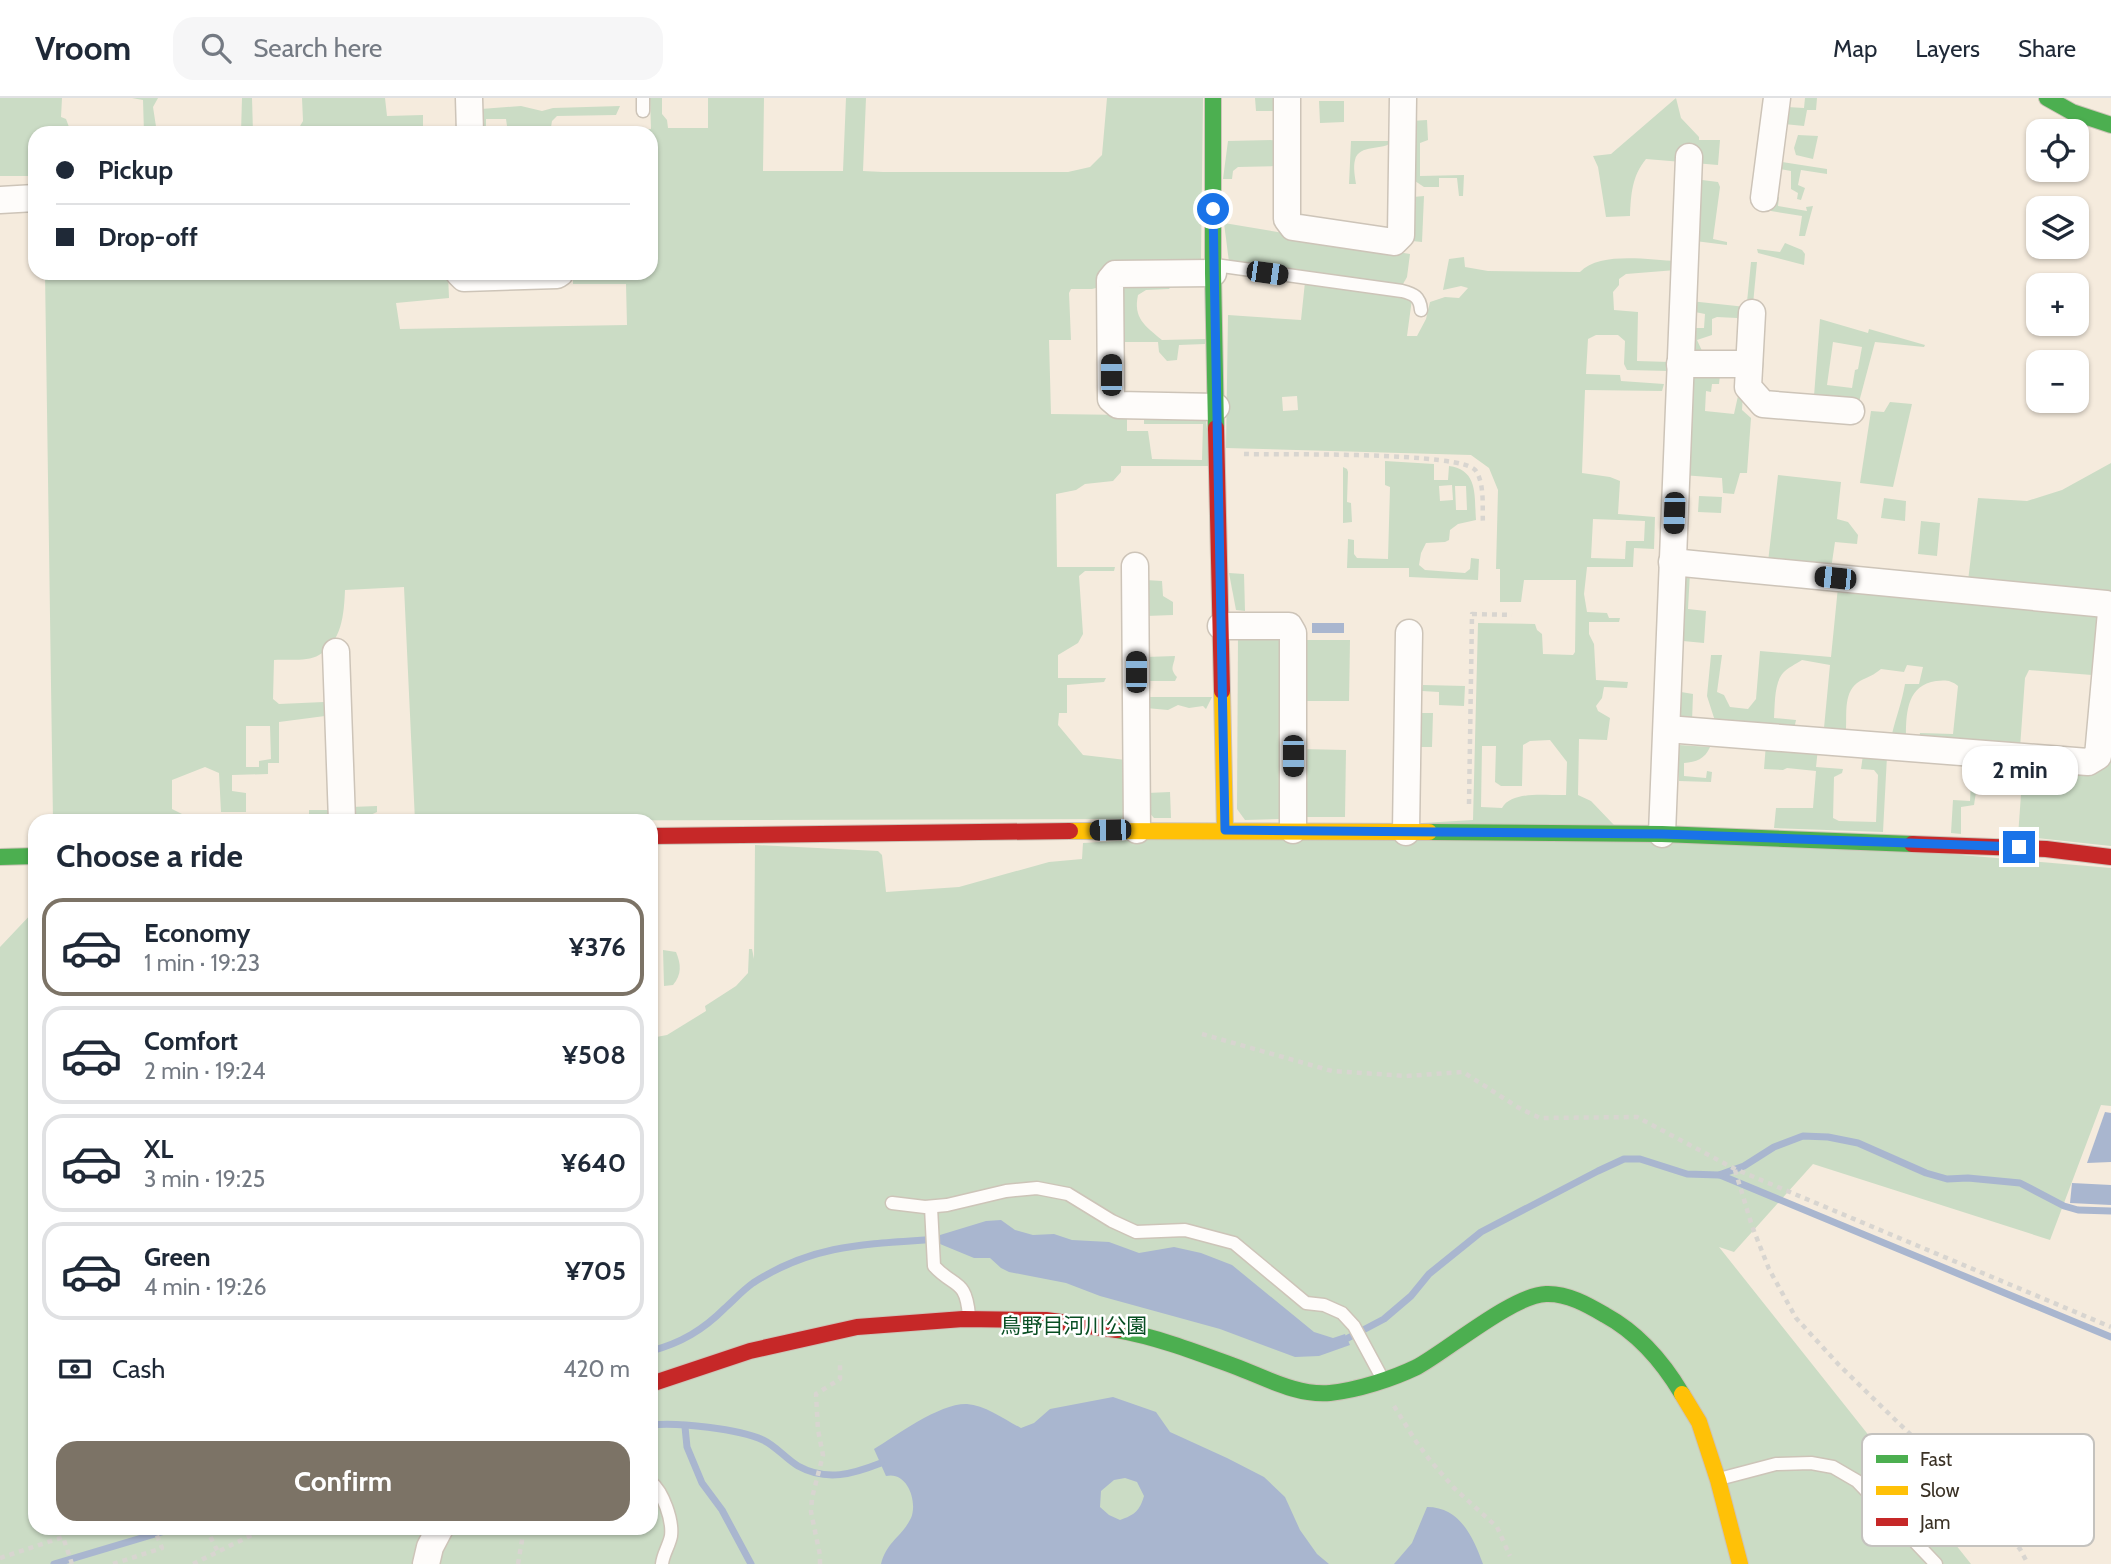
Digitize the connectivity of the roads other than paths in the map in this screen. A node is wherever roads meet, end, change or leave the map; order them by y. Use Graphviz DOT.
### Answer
graph roads {
  1 [pos="469,98"];
  2 [pos="1213,98"];
  3 [pos="1287,98"];
  4 [pos="1403,98"];
  5 [pos="1777,98"];
  6 [pos="2047,98"];
  7 [pos="2111,125"];
  8 [pos="470,126"];
  9 [pos="1689,157"];
  10 [pos="28,198"];
  11 [pos="1764,198"];
  12 [pos="0,200"];
  13 [pos="1214,269"];
  14 [pos="1421,310"];
  15 [pos="1752,313"];
  16 [pos="1680,363"];
  17 [pos="1749,364"];
  18 [pos="1216,407"];
  19 [pos="1851,411"];
  20 [pos="1672,562"];
  21 [pos="1135,566"];
  22 [pos="2111,611"];
  23 [pos="1221,626"];
  24 [pos="1409,633"];
  25 [pos="336,652"];
  26 [pos="2108,682"];
  27 [pos="1667,729"];
  28 [pos="342,814"];
  29 [pos="1137,830"];
  30 [pos="1225,830"];
  31 [pos="1293,830"];
  32 [pos="1406,832"];
  33 [pos="1662,834"];
  34 [pos="658,836"];
  35 [pos="28,856"];
  36 [pos="0,857"];
  37 [pos="2111,857"];
  38 [pos="892,1203"];
  39 [pos="930,1207"];
  40 [pos="970,1320"];
  41 [pos="1383,1379"];
  42 [pos="658,1382"];
  43 [pos="1718,1480"];
  44 [pos="1862,1486"];
  45 [pos="658,1492"];
  46 [pos="436,1535"];
  47 [pos="1919,1546"];
  48 [pos="426,1564"];
  49 [pos="662,1564"];
  50 [pos="1740,1564"];
  51 [pos="1936,1564"];
  1 -- 8 [label="street"];
  2 -- 13 [label="street"];
  3 -- 4 [label="street"];
  5 -- 11 [label="street"];
  6 -- 7 [label="street"];
  9 -- 16 [label="street"];
  10 -- 12 [label="street"];
  13 -- 14 [label="lane"];
  13 -- 18 [label="street"];
  13 -- 18 [label="street"];
  15 -- 17 [label="street"];
  16 -- 17 [label="street"];
  16 -- 20 [label="street"];
  17 -- 19 [label="street"];
  18 -- 23 [label="street"];
  20 -- 22 [label="street"];
  20 -- 27 [label="street"];
  21 -- 29 [label="street"];
  22 -- 26 [label="street"];
  23 -- 30 [label="street"];
  23 -- 31 [label="street"];
  24 -- 32 [label="street"];
  25 -- 28 [label="street"];
  26 -- 27 [label="street"];
  27 -- 33 [label="street"];
  29 -- 30 [label="street"];
  29 -- 34 [label="street"];
  30 -- 31 [label="street"];
  31 -- 32 [label="street"];
  32 -- 33 [label="street"];
  33 -- 37 [label="street"];
  35 -- 36 [label="street"];
  38 -- 39 [label="lane"];
  39 -- 40 [label="lane"];
  39 -- 41 [label="lane"];
  40 -- 41 [label="street"];
  40 -- 42 [label="street"];
  41 -- 43 [label="street"];
  43 -- 44 [label="lane"];
  43 -- 50 [label="street"];
  45 -- 49 [label="lane"];
  46 -- 48 [label="street"];
  47 -- 51 [label="lane"];
}
